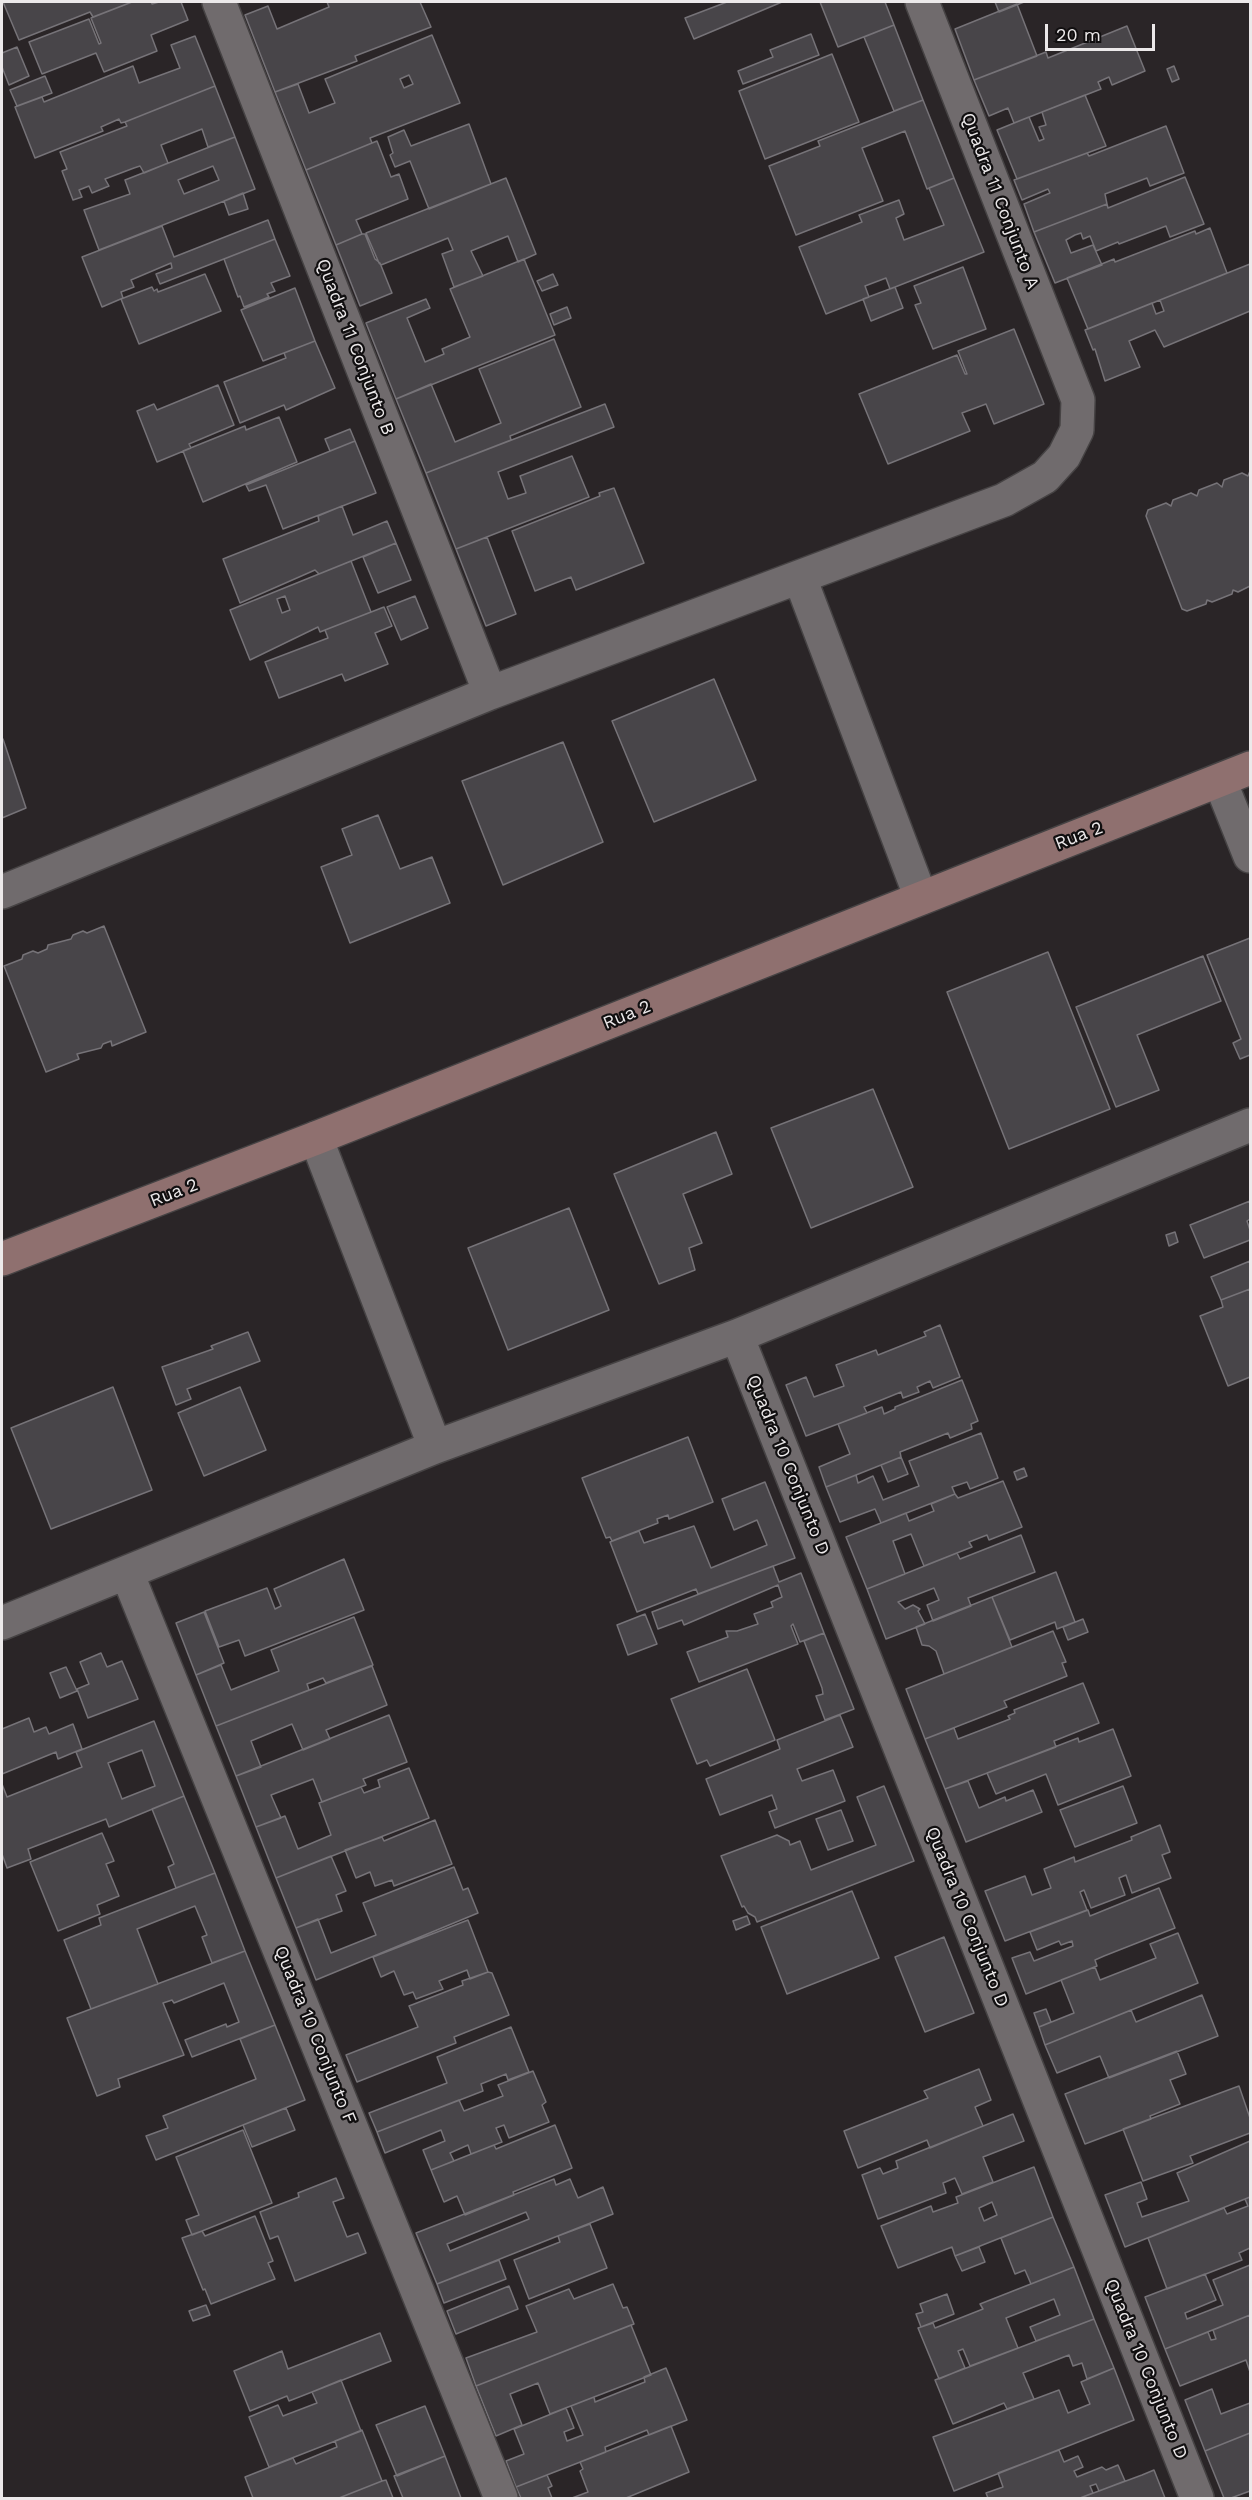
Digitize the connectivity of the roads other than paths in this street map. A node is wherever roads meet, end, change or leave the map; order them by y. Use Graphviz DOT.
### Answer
graph roads {
  1 [pos="219,2"];
  2 [pos="922,2"];
  3 [pos="800,578"];
  4 [pos="490,693"];
  5 [pos="1251,768"];
  6 [pos="1220,781"];
  7 [pos="1251,856"];
  8 [pos="2,892"];
  9 [pos="921,898"];
  10 [pos="1251,1125"];
  11 [pos="316,1138"];
  12 [pos="2,1259"];
  13 [pos="737,1336"];
  14 [pos="435,1447"];
  15 [pos="127,1573"];
  16 [pos="2,1623"];
  17 [pos="501,2499"];
  18 [pos="1197,2499"];
  1 -- 4 [label="street, Quadra 11 Conjunto B"];
  2 -- 3 [label="street, Quadra 11 Conjunto A"];
  3 -- 4 [label="street"];
  3 -- 9 [label="street"];
  4 -- 8 [label="street"];
  5 -- 6 [label="street, Rua 2"];
  6 -- 7 [label="street"];
  6 -- 9 [label="street, Rua 2"];
  9 -- 11 [label="street, Rua 2"];
  10 -- 13 [label="street"];
  11 -- 12 [label="street, Rua 2"];
  11 -- 14 [label="street"];
  13 -- 14 [label="street"];
  13 -- 18 [label="street, Quadra 10 Conjunto D"];
  14 -- 15 [label="street"];
  15 -- 16 [label="street"];
  15 -- 17 [label="street, Quadra 10 Conjunto F"];
}
